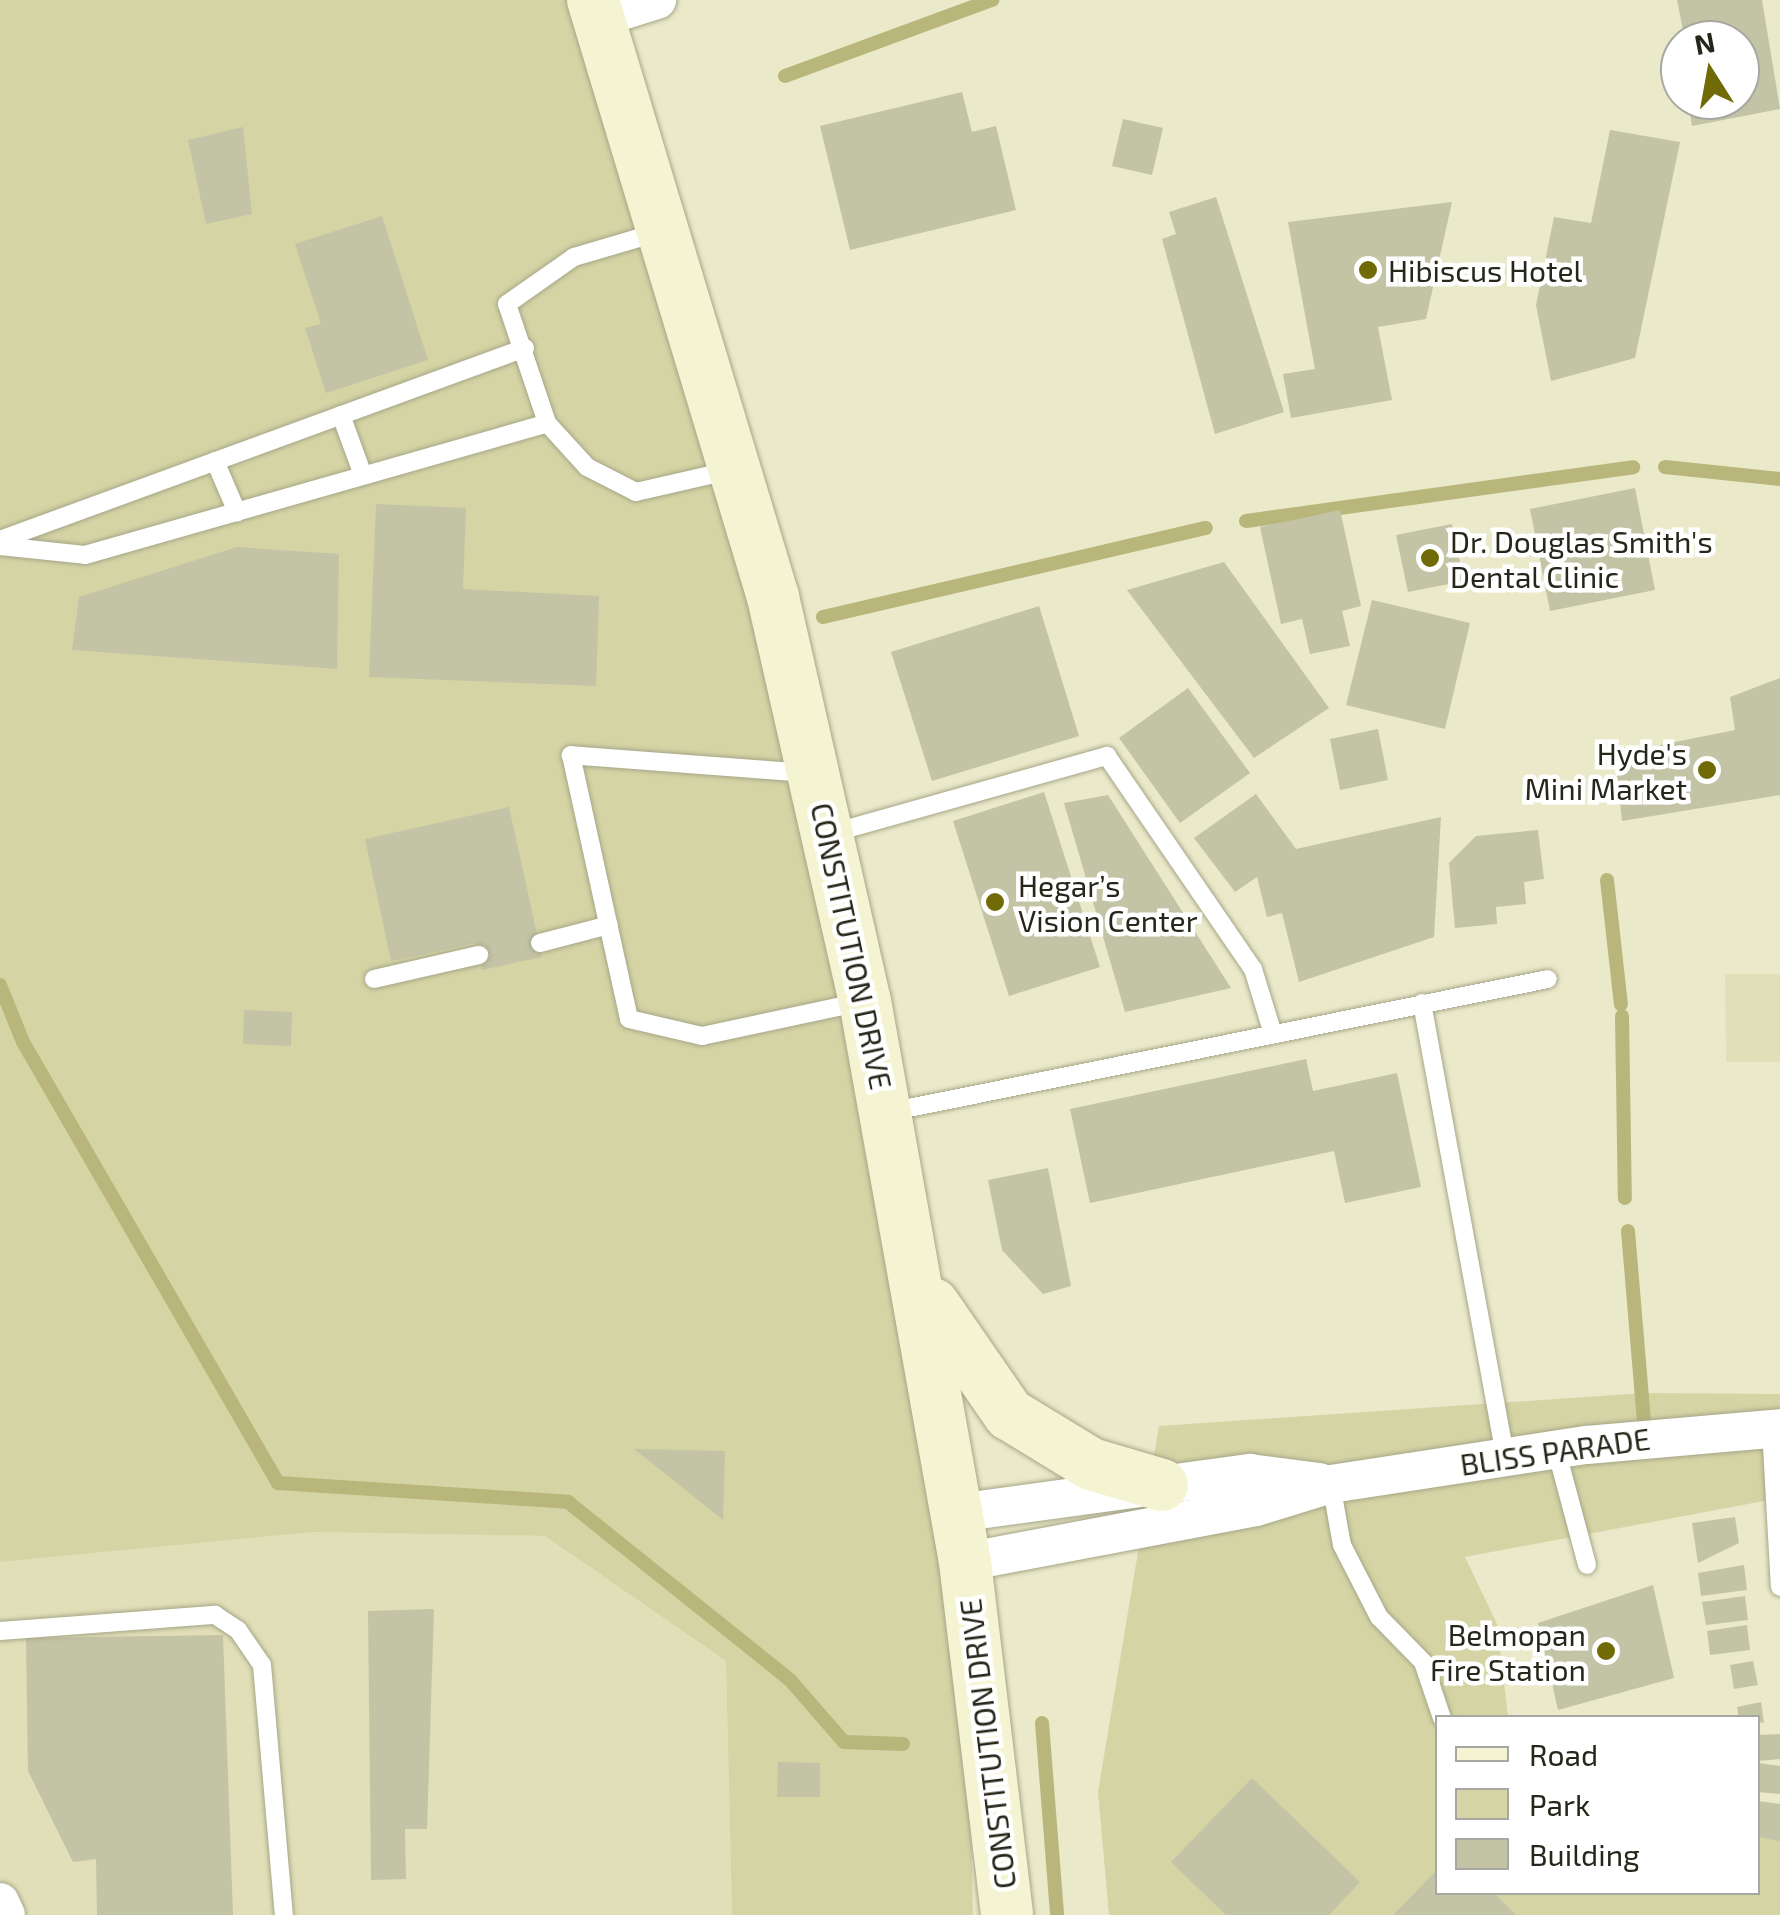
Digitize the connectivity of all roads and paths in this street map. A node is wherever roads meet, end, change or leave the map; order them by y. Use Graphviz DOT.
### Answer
graph roads {
  1 [pos="656,0"];
  2 [pos="596,9"];
  3 [pos="669,229"];
  4 [pos="525,348"];
  5 [pos="340,416"];
  6 [pos="547,423"];
  7 [pos="215,461"];
  8 [pos="738,469"];
  9 [pos="363,475"];
  10 [pos="237,512"];
  11 [pos="0,543"];
  12 [pos="814,773"];
  13 [pos="828,835"];
  14 [pos="609,926"];
  15 [pos="540,943"];
  16 [pos="480,955"];
  17 [pos="374,979"];
  18 [pos="1548,979"];
  19 [pos="865,1001"];
  20 [pos="1422,1004"];
  21 [pos="1273,1034"];
  22 [pos="888,1112"];
  23 [pos="920,1282"];
  24 [pos="1776,1428"];
  25 [pos="1556,1449"];
  26 [pos="1505,1457"];
  27 [pos="1162,1484"];
  28 [pos="1331,1484"];
  29 [pos="961,1538"];
  30 [pos="1587,1565"];
  31 [pos="1780,1587"];
  32 [pos="0,1631"];
  33 [pos="1441,1715"];
  34 [pos="0,1902"];
  35 [pos="6,1915"];
  36 [pos="284,1915"];
  37 [pos="1007,1915"];
  1 -- 2 [label="street"];
  2 -- 3 [label="main road, CONSTITUTION DRIVE"];
  3 -- 4 [label="lane"];
  3 -- 8 [label="main road, CONSTITUTION DRIVE"];
  4 -- 5 [label="lane"];
  4 -- 6 [label="lane"];
  5 -- 7 [label="lane"];
  5 -- 9 [label="lane"];
  6 -- 8 [label="lane"];
  6 -- 9 [label="lane"];
  7 -- 10 [label="lane"];
  7 -- 11 [label="lane"];
  8 -- 12 [label="main road, CONSTITUTION DRIVE"];
  9 -- 10 [label="lane"];
  10 -- 11 [label="lane"];
  12 -- 13 [label="main road, CONSTITUTION DRIVE"];
  12 -- 14 [label="lane"];
  13 -- 19 [label="main road, CONSTITUTION DRIVE"];
  13 -- 21 [label="lane"];
  14 -- 15 [label="lane"];
  14 -- 19 [label="lane"];
  16 -- 17 [label="lane"];
  18 -- 20 [label="lane"];
  19 -- 22 [label="main road, CONSTITUTION DRIVE"];
  20 -- 21 [label="lane"];
  20 -- 26 [label="lane"];
  21 -- 22 [label="lane"];
  22 -- 23 [label="main road, CONSTITUTION DRIVE"];
  23 -- 27 [label="main road"];
  23 -- 29 [label="main road, CONSTITUTION DRIVE"];
  24 -- 25 [label="street, BLISS PARADE"];
  24 -- 31 [label="lane"];
  25 -- 26 [label="street, BLISS PARADE"];
  25 -- 30 [label="lane"];
  26 -- 28 [label="street, BLISS PARADE"];
  27 -- 28 [label="street, BLISS PARADE"];
  27 -- 29 [label="street, BLISS PARADE"];
  28 -- 29 [label="street, BLISS PARADE"];
  28 -- 33 [label="lane"];
  29 -- 37 [label="main road, CONSTITUTION DRIVE"];
  32 -- 36 [label="lane"];
  34 -- 35 [label="street"];
}
